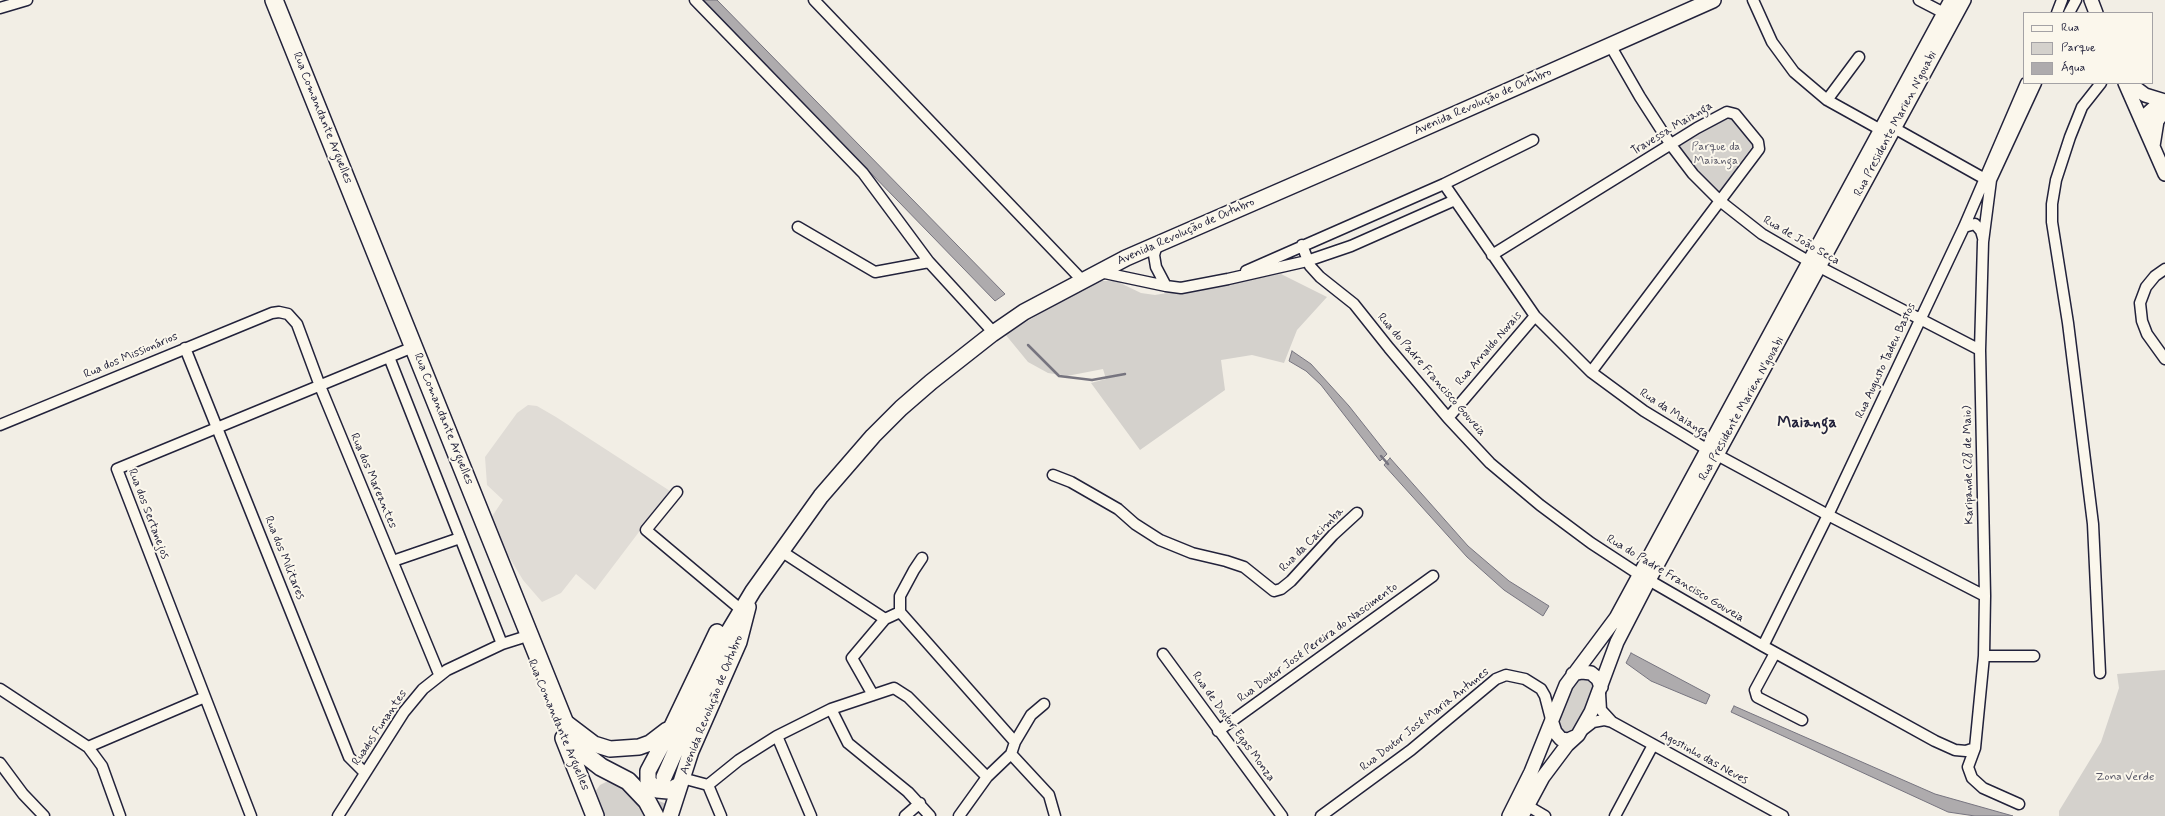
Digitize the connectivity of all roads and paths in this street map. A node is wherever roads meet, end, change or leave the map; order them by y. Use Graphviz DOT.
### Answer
graph roads {
  1 [pos="27,0"];
  2 [pos="696,0"];
  3 [pos="814,0"];
  4 [pos="1713,0"];
  5 [pos="1753,0"];
  6 [pos="1919,0"];
  7 [pos="1951,0"];
  8 [pos="1964,0"];
  9 [pos="2062,0"];
  10 [pos="2076,0"];
  11 [pos="2091,0"];
  12 [pos="271,3"];
  13 [pos="0,8"];
  14 [pos="2057,12"];
  15 [pos="2070,12"];
  16 [pos="2096,12"];
  17 [pos="1944,13"];
  18 [pos="1610,46"];
  19 [pos="1859,56"];
  20 [pos="2026,84"];
  21 [pos="2036,84"];
  22 [pos="2099,84"];
  23 [pos="2125,84"];
  24 [pos="2130,84"];
  25 [pos="1827,100"];
  26 [pos="2165,101"];
  27 [pos="2165,104"];
  28 [pos="2165,110"];
  29 [pos="2144,126"];
  30 [pos="1888,129"];
  31 [pos="1533,140"];
  32 [pos="1671,145"];
  33 [pos="2153,148"];
  34 [pos="2165,174"];
  35 [pos="1988,180"];
  36 [pos="1444,184"];
  37 [pos="1455,200"];
  38 [pos="1720,201"];
  39 [pos="798,227"];
  40 [pos="1964,227"];
  41 [pos="1983,242"];
  42 [pos="1157,245"];
  43 [pos="1302,245"];
  44 [pos="1492,255"];
  45 [pos="1306,261"];
  46 [pos="929,262"];
  47 [pos="1814,265"];
  48 [pos="2165,269"];
  49 [pos="1098,272"];
  50 [pos="1228,279"];
  51 [pos="1082,280"];
  52 [pos="1166,286"];
  53 [pos="272,313"];
  54 [pos="1535,316"];
  55 [pos="1920,318"];
  56 [pos="994,333"];
  57 [pos="185,348"];
  58 [pos="406,350"];
  59 [pos="1980,350"];
  60 [pos="388,357"];
  61 [pos="2165,359"];
  62 [pos="1591,372"];
  63 [pos="320,386"];
  64 [pos="1448,418"];
  65 [pos="0,425"];
  66 [pos="218,428"];
  67 [pos="1712,453"];
  68 [pos="1054,475"];
  69 [pos="677,492"];
  70 [pos="1357,513"];
  71 [pos="1828,515"];
  72 [pos="460,538"];
  73 [pos="781,551"];
  74 [pos="922,558"];
  75 [pos="393,561"];
  76 [pos="1433,576"];
  77 [pos="1644,578"];
  78 [pos="752,593"];
  79 [pos="1985,596"];
  80 [pos="739,608"];
  81 [pos="900,612"];
  82 [pos="885,619"];
  83 [pos="521,638"];
  84 [pos="502,644"];
  85 [pos="1763,646"];
  86 [pos="1775,653"];
  87 [pos="1163,654"];
  88 [pos="1984,656"];
  89 [pos="2034,656"];
  90 [pos="2100,673"];
  91 [pos="439,674"];
  92 [pos="1573,674"];
  93 [pos="1601,687"];
  94 [pos="0,689"];
  95 [pos="873,695"];
  96 [pos="205,697"];
  97 [pos="1044,704"];
  98 [pos="831,709"];
  99 [pos="1802,720"];
  100 [pos="564,721"];
  101 [pos="1552,722"];
  102 [pos="1612,722"];
  103 [pos="674,724"];
  104 [pos="1218,731"];
  105 [pos="1578,735"];
  106 [pos="777,736"];
  107 [pos="1015,742"];
  108 [pos="1653,745"];
  109 [pos="88,747"];
  110 [pos="1975,748"];
  111 [pos="1011,754"];
  112 [pos="0,763"];
  113 [pos="365,773"];
  114 [pos="987,777"];
  115 [pos="673,780"];
  116 [pos="583,784"];
  117 [pos="708,785"];
  118 [pos="920,803"];
  119 [pos="2019,804"];
  120 [pos="1525,811"];
  121 [pos="44,816"];
  122 [pos="120,816"];
  123 [pos="251,816"];
  124 [pos="338,816"];
  125 [pos="589,816"];
  126 [pos="595,816"];
  127 [pos="655,816"];
  128 [pos="670,816"];
  129 [pos="721,816"];
  130 [pos="811,816"];
  131 [pos="905,816"];
  132 [pos="930,816"];
  133 [pos="959,816"];
  134 [pos="1055,816"];
  135 [pos="1282,816"];
  136 [pos="1321,816"];
  137 [pos="1509,816"];
  138 [pos="1545,816"];
  139 [pos="1616,816"];
  140 [pos="1782,816"];
  1 -- 13 [label="street"];
  2 -- 46 [label="street"];
  3 -- 51 [label="street"];
  4 -- 18 [label="main road, Avenida Revolução de Outubro"];
  5 -- 25 [label="street"];
  6 -- 17 [label="street"];
  7 -- 17 [label="street, Rua Presidente Marien N'gouabi"];
  8 -- 30 [label="street, Rua Presidente Marien N'gouabi"];
  9 -- 14 [label="street"];
  10 -- 15 [label="street"];
  11 -- 16 [label="street"];
  12 -- 58 [label="main road, Rua Comandante Arguelles"];
  12 -- 100 [label="main road, Rua Comandante Arguelles"];
  17 -- 30 [label="street, Rua Presidente Marien N'gouabi"];
  18 -- 32 [label="street, Rua de João Seca"];
  18 -- 42 [label="main road, Avenida Revolução de Outubro"];
  19 -- 25 [label="street"];
  20 -- 35 [label="street, Rua Augusto Tadeu Bastos"];
  21 -- 35 [label="street, Rua Augusto Tadeu Bastos"];
  22 -- 90 [label="street"];
  23 -- 29 [label="street"];
  24 -- 26 [label="street"];
  25 -- 30 [label="street"];
  27 -- 29 [label="street"];
  28 -- 33 [label="street"];
  29 -- 33 [label="street"];
  30 -- 35 [label="street"];
  30 -- 47 [label="street, Rua Presidente Marien N'gouabi"];
  31 -- 36 [label="street"];
  32 -- 38 [label="street, Rua de João Seca"];
  32 -- 38 [label="street, Travessa Maianga"];
  32 -- 44 [label="street, Travessa Maianga"];
  33 -- 34 [label="street"];
  35 -- 40 [label="street, Rua Augusto Tadeu Bastos"];
  35 -- 41 [label="street, Karipande (28 de Maio)"];
  36 -- 37 [label="street"];
  36 -- 43 [label="street"];
  37 -- 44 [label="street, Rua da Maianga"];
  37 -- 45 [label="street"];
  38 -- 47 [label="street, Rua de João Seca"];
  38 -- 62 [label="street, Travessa Maianga"];
  39 -- 46 [label="street"];
  40 -- 41 [label="street"];
  40 -- 55 [label="street, Rua Augusto Tadeu Bastos"];
  41 -- 59 [label="street, Karipande (28 de Maio)"];
  42 -- 49 [label="main road, Avenida Revolução de Outubro"];
  42 -- 52 [label="street"];
  43 -- 45 [label="street, Rua do Padre Francisco Gouveia"];
  43 -- 50 [label="street"];
  44 -- 54 [label="street, Rua da Maianga"];
  45 -- 50 [label="street"];
  45 -- 64 [label="street, Rua do Padre Francisco Gouveia"];
  46 -- 56 [label="street"];
  47 -- 55 [label="street, Rua de João Seca"];
  47 -- 67 [label="street, Rua Presidente Marien N'gouabi"];
  48 -- 61 [label="street"];
  49 -- 51 [label="main road, Avenida Revolução de Outubro"];
  49 -- 52 [label="street"];
  50 -- 52 [label="street"];
  51 -- 56 [label="main road, Avenida Revolução de Outubro"];
  53 -- 57 [label="street, Rua dos Missionários"];
  53 -- 63 [label="street, Rua dos Mareantes"];
  54 -- 62 [label="street, Rua da Maianga"];
  54 -- 64 [label="street, Rua Arnaldo Novais"];
  55 -- 59 [label="street, Rua de João Seca"];
  55 -- 71 [label="street, Rua Augusto Tadeu Bastos"];
  56 -- 73 [label="main road, Avenida Revolução de Outubro"];
  57 -- 65 [label="street, Rua dos Missionários"];
  57 -- 66 [label="street, Rua dos Militares"];
  58 -- 60 [label="street, Rua dos Sertanejos"];
  58 -- 83 [label="main road, Rua Comandante Arguelles"];
  59 -- 79 [label="street, Karipande (28 de Maio)"];
  60 -- 63 [label="street, Rua dos Sertanejos"];
  60 -- 72 [label="street"];
  62 -- 67 [label="street, Rua da Maianga"];
  63 -- 66 [label="street, Rua dos Sertanejos"];
  63 -- 75 [label="street, Rua dos Mareantes"];
  64 -- 77 [label="street, Rua do Padre Francisco Gouveia"];
  66 -- 96 [label="street, Rua dos Sertanejos"];
  66 -- 113 [label="street, Rua dos Militares"];
  67 -- 71 [label="street, Rua da Maianga"];
  67 -- 77 [label="street, Rua Presidente Marien N'gouabi"];
  68 -- 70 [label="street, Rua da Cacimba"];
  69 -- 80 [label="street"];
  71 -- 79 [label="street, Rua da Maianga"];
  71 -- 85 [label="street, Rua Augusto Tadeu Bastos"];
  72 -- 75 [label="street"];
  72 -- 84 [label="street"];
  73 -- 78 [label="main road, Avenida Revolução de Outubro"];
  73 -- 82 [label="street"];
  74 -- 81 [label="street"];
  75 -- 91 [label="street, Rua dos Mareantes"];
  76 -- 104 [label="street, Rua Doutor José Pereira do Nascimento"];
  77 -- 85 [label="street, Rua do Padre Francisco Gouveia"];
  77 -- 92 [label="street, Rua Presidente Marien N'gouabi"];
  77 -- 93 [label="street, Rua Presidente Marien N'gouabi"];
  78 -- 80 [label="main road, Avenida Revolução de Outubro"];
  78 -- 115 [label="main road, Avenida Revolução de Outubro"];
  79 -- 88 [label="street, Karipande (28 de Maio)"];
  80 -- 103 [label="main road, Avenida Revolução de Outubro"];
  81 -- 82 [label="street"];
  81 -- 107 [label="street"];
  82 -- 95 [label="street"];
  83 -- 84 [label="street, Ruados Funantes"];
  83 -- 116 [label="main road, Rua Comandante Arguelles"];
  84 -- 91 [label="street, Ruados Funantes"];
  85 -- 86 [label="street, Rua do Padre Francisco Gouveia"];
  86 -- 99 [label="street"];
  86 -- 110 [label="street, Rua do Padre Francisco Gouveia"];
  87 -- 104 [label="street, Rua de Doutor Egas Monza"];
  88 -- 89 [label="street"];
  88 -- 110 [label="street, Karipande (28 de Maio)"];
  91 -- 113 [label="street, Ruados Funantes"];
  92 -- 93 [label="street"];
  92 -- 101 [label="street, Rua Presidente Marien N'gouabi"];
  93 -- 102 [label="street"];
  93 -- 105 [label="street, Rua Presidente Marien N'gouabi"];
  94 -- 109 [label="street"];
  95 -- 98 [label="street"];
  95 -- 114 [label="street"];
  96 -- 109 [label="street"];
  96 -- 123 [label="street, Rua dos Sertanejos"];
  97 -- 107 [label="street"];
  98 -- 106 [label="street"];
  98 -- 118 [label="street"];
  100 -- 103 [label="main road, Rua Comandante Arguelles"];
  100 -- 127 [label="main road"];
  101 -- 105 [label="street"];
  101 -- 136 [label="street, Rua Doutor José Maria Antunes"];
  101 -- 137 [label="street, Rua Presidente Marien N'gouabi"];
  102 -- 105 [label="street"];
  102 -- 108 [label="street, Agostinho das Neves"];
  103 -- 115 [label="main road, Avenida Revolução de Outubro"];
  104 -- 135 [label="street, Rua de Doutor Egas Monza"];
  105 -- 120 [label="street, Rua Presidente Marien N'gouabi"];
  106 -- 117 [label="street"];
  106 -- 130 [label="street"];
  107 -- 111 [label="street"];
  108 -- 139 [label="street"];
  108 -- 140 [label="street, Agostinho das Neves"];
  109 -- 122 [label="street"];
  110 -- 119 [label="street, Karipande (28 de Maio)"];
  111 -- 114 [label="street"];
  111 -- 134 [label="street"];
  112 -- 121 [label="street"];
  113 -- 124 [label="street, Ruados Funantes"];
  114 -- 133 [label="street"];
  115 -- 117 [label="street"];
  115 -- 128 [label="main road, Avenida Revolução de Outubro"];
  116 -- 125 [label="street"];
  116 -- 126 [label="main road, Rua Comandante Arguelles"];
  117 -- 129 [label="street"];
  118 -- 131 [label="street"];
  118 -- 132 [label="street"];
  120 -- 138 [label="street"];
}
